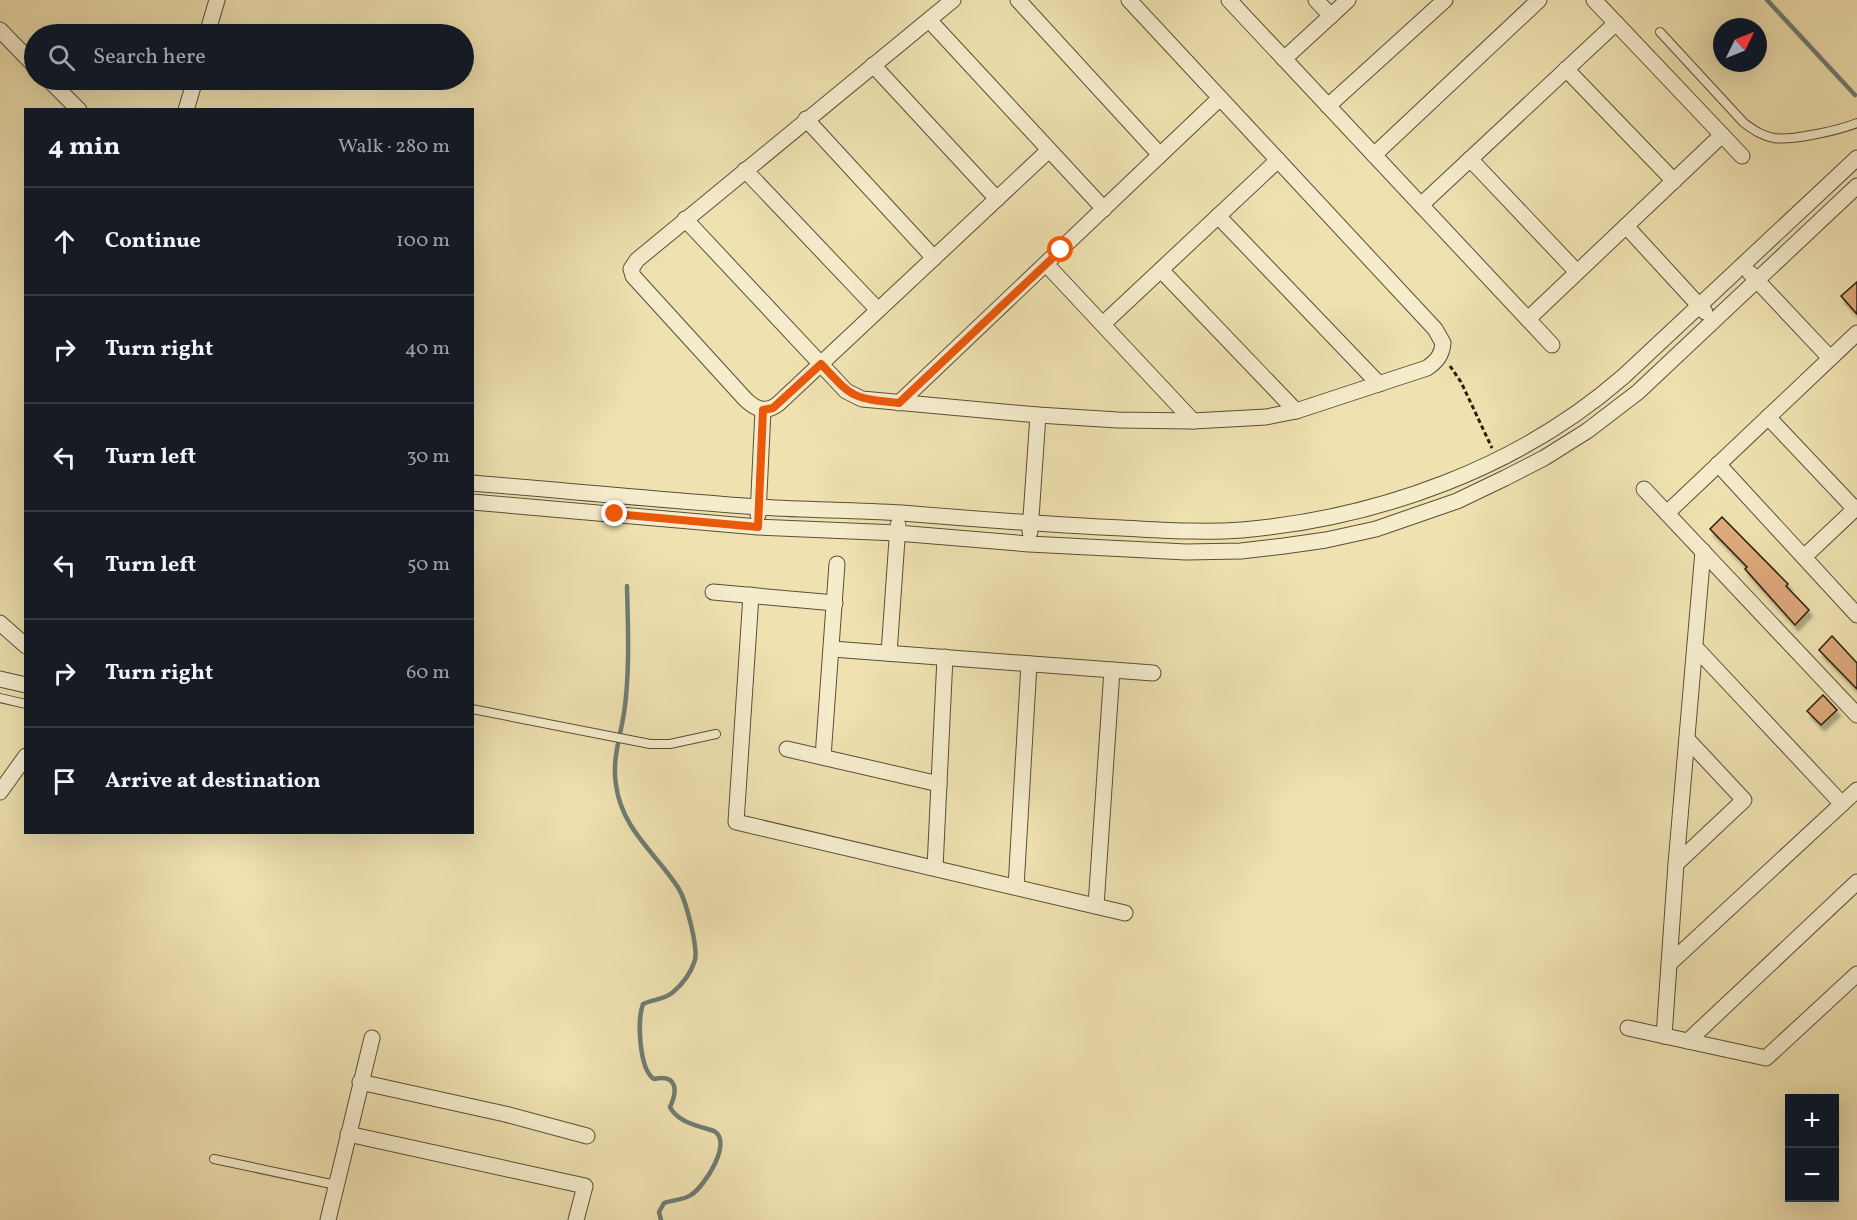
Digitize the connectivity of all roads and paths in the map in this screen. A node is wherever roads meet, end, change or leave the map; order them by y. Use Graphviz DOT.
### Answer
graph roads {
  1 [pos="217,0"];
  2 [pos="953,0"];
  3 [pos="1018,0"];
  4 [pos="1129,0"];
  5 [pos="1229,0"];
  6 [pos="1316,0"];
  7 [pos="1348,0"];
  8 [pos="1445,0"];
  9 [pos="1539,0"];
  10 [pos="1594,0"];
  11 [pos="1331,16"];
  12 [pos="928,20"];
  13 [pos="1616,22"];
  14 [pos="210,24"];
  15 [pos="0,30"];
  16 [pos="1660,32"];
  17 [pos="24,55"];
  18 [pos="1284,59"];
  19 [pos="873,65"];
  20 [pos="1566,69"];
  21 [pos="59,90"];
  22 [pos="192,90"];
  23 [pos="1220,98"];
  24 [pos="1328,106"];
  25 [pos="78,108"];
  26 [pos="187,108"];
  27 [pos="806,119"];
  28 [pos="1857,123"];
  29 [pos="1722,135"];
  30 [pos="1049,150"];
  31 [pos="1160,155"];
  32 [pos="1374,155"];
  33 [pos="1742,156"];
  34 [pos="1857,158"];
  35 [pos="1470,159"];
  36 [pos="1278,160"];
  37 [pos="745,170"];
  38 [pos="1674,181"];
  39 [pos="1857,186"];
  40 [pos="997,199"];
  41 [pos="1421,205"];
  42 [pos="1104,209"];
  43 [pos="1218,216"];
  44 [pos="685,219"];
  45 [pos="1626,226"];
  46 [pos="934,258"];
  47 [pos="1046,264"];
  48 [pos="1743,266"];
  49 [pos="1161,270"];
  50 [pos="1577,272"];
  51 [pos="1757,280"];
  52 [pos="1700,306"];
  53 [pos="878,310"];
  54 [pos="1528,319"];
  55 [pos="1714,321"];
  56 [pos="1102,324"];
  57 [pos="1857,333"];
  58 [pos="1552,345"];
  59 [pos="1440,356"];
  60 [pos="1830,358"];
  61 [pos="821,364"];
  62 [pos="1379,384"];
  63 [pos="899,403"];
  64 [pos="763,410"];
  65 [pos="1296,411"];
  66 [pos="1038,415"];
  67 [pos="1768,417"];
  68 [pos="1193,420"];
  69 [pos="1497,459"];
  70 [pos="1718,464"];
  71 [pos="1505,478"];
  72 [pos="474,483"];
  73 [pos="1644,489"];
  74 [pos="474,502"];
  75 [pos="759,507"];
  76 [pos="1856,508"];
  77 [pos="898,513"];
  78 [pos="1666,513"];
  79 [pos="1322,519"];
  80 [pos="1030,524"];
  81 [pos="758,527"];
  82 [pos="897,533"];
  83 [pos="1326,540"];
  84 [pos="1029,544"];
  85 [pos="1703,551"];
  86 [pos="1804,557"];
  87 [pos="837,564"];
  88 [pos="713,592"];
  89 [pos="751,595"];
  90 [pos="835,603"];
  91 [pos="1854,606"];
  92 [pos="0,623"];
  93 [pos="24,644"];
  94 [pos="1695,647"];
  95 [pos="832,649"];
  96 [pos="890,653"];
  97 [pos="945,657"];
  98 [pos="1029,663"];
  99 [pos="1112,670"];
  100 [pos="1153,673"];
  101 [pos="0,679"];
  102 [pos="24,685"];
  103 [pos="0,698"];
  104 [pos="24,704"];
  105 [pos="474,709"];
  106 [pos="1857,715"];
  107 [pos="716,734"];
  108 [pos="1687,739"];
  109 [pos="787,749"];
  110 [pos="823,758"];
  111 [pos="24,759"];
  112 [pos="939,784"];
  113 [pos="1857,790"];
  114 [pos="0,792"];
  115 [pos="1842,804"];
  116 [pos="1676,864"];
  117 [pos="934,868"];
  118 [pos="1857,882"];
  119 [pos="1017,887"];
  120 [pos="1096,906"];
  121 [pos="1125,913"];
  122 [pos="1669,964"];
  123 [pos="1857,974"];
  124 [pos="1628,1028"];
  125 [pos="1664,1036"];
  126 [pos="372,1038"];
  127 [pos="1688,1041"];
  128 [pos="360,1082"];
  129 [pos="348,1134"];
  130 [pos="587,1136"];
  131 [pos="214,1159"];
  132 [pos="336,1185"];
  133 [pos="328,1220"];
  134 [pos="576,1220"];
  1 -- 14 [label="street"];
  2 -- 12 [label="street"];
  3 -- 31 [label="street"];
  4 -- 23 [label="street"];
  5 -- 18 [label="street"];
  6 -- 11 [label="street"];
  7 -- 11 [label="street"];
  8 -- 24 [label="street"];
  9 -- 32 [label="street"];
  10 -- 13 [label="street"];
  11 -- 18 [label="street"];
  12 -- 19 [label="street"];
  12 -- 30 [label="street"];
  13 -- 20 [label="street"];
  13 -- 29 [label="street"];
  15 -- 17 [label="street"];
  16 -- 28 [label="lane"];
  18 -- 24 [label="street"];
  19 -- 27 [label="street"];
  19 -- 40 [label="street"];
  20 -- 35 [label="street"];
  20 -- 38 [label="street"];
  21 -- 25 [label="street"];
  22 -- 26 [label="street"];
  23 -- 31 [label="street"];
  23 -- 36 [label="street"];
  24 -- 32 [label="street"];
  27 -- 37 [label="street"];
  27 -- 46 [label="street"];
  29 -- 33 [label="street"];
  29 -- 38 [label="street"];
  30 -- 40 [label="street"];
  30 -- 42 [label="street"];
  31 -- 42 [label="street"];
  32 -- 41 [label="street"];
  34 -- 48 [label="street"];
  35 -- 41 [label="street"];
  35 -- 50 [label="street"];
  36 -- 43 [label="street"];
  36 -- 59 [label="street"];
  37 -- 44 [label="street"];
  37 -- 53 [label="street"];
  38 -- 45 [label="street"];
  39 -- 51 [label="street"];
  40 -- 46 [label="street"];
  41 -- 54 [label="street"];
  42 -- 47 [label="street"];
  43 -- 49 [label="street"];
  43 -- 62 [label="street"];
  44 -- 61 [label="street"];
  44 -- 64 [label="street"];
  45 -- 50 [label="street"];
  45 -- 52 [label="street"];
  46 -- 53 [label="street"];
  47 -- 56 [label="street"];
  47 -- 63 [label="street"];
  48 -- 51 [label="street"];
  48 -- 52 [label="street"];
  49 -- 56 [label="street"];
  49 -- 65 [label="street"];
  50 -- 54 [label="street"];
  51 -- 55 [label="street"];
  51 -- 60 [label="street"];
  52 -- 55 [label="street"];
  52 -- 69 [label="street"];
  53 -- 61 [label="street"];
  54 -- 58 [label="street"];
  55 -- 71 [label="street"];
  56 -- 68 [label="street"];
  57 -- 60 [label="street"];
  59 -- 62 [label="street"];
  59 -- 69 [label="path"];
  60 -- 67 [label="street"];
  61 -- 63 [label="street"];
  61 -- 64 [label="street"];
  62 -- 65 [label="street"];
  63 -- 66 [label="street"];
  64 -- 75 [label="street"];
  65 -- 68 [label="street"];
  66 -- 68 [label="street"];
  66 -- 80 [label="street"];
  67 -- 70 [label="street"];
  67 -- 76 [label="street"];
  69 -- 71 [label="street"];
  69 -- 79 [label="street"];
  70 -- 78 [label="street"];
  70 -- 86 [label="street"];
  71 -- 83 [label="street"];
  72 -- 75 [label="street"];
  73 -- 78 [label="street"];
  74 -- 81 [label="street"];
  75 -- 77 [label="street"];
  75 -- 81 [label="street"];
  76 -- 86 [label="street"];
  77 -- 80 [label="street"];
  77 -- 82 [label="street"];
  78 -- 85 [label="street"];
  79 -- 80 [label="street"];
  79 -- 83 [label="street"];
  80 -- 84 [label="street"];
  81 -- 82 [label="street"];
  82 -- 84 [label="street"];
  82 -- 96 [label="street"];
  83 -- 84 [label="street"];
  85 -- 94 [label="street"];
  85 -- 106 [label="street"];
  86 -- 91 [label="street"];
  87 -- 90 [label="street"];
  88 -- 89 [label="street"];
  89 -- 90 [label="street"];
  89 -- 117 [label="street"];
  90 -- 95 [label="street"];
  92 -- 93 [label="street"];
  94 -- 108 [label="street"];
  94 -- 115 [label="street"];
  95 -- 96 [label="street"];
  95 -- 110 [label="street"];
  96 -- 97 [label="street"];
  97 -- 98 [label="street"];
  97 -- 112 [label="street"];
  98 -- 99 [label="street"];
  98 -- 119 [label="street"];
  99 -- 100 [label="street"];
  99 -- 120 [label="street"];
  101 -- 102 [label="street"];
  103 -- 104 [label="lane"];
  105 -- 107 [label="lane"];
  108 -- 116 [label="street"];
  108 -- 116 [label="street"];
  109 -- 110 [label="street"];
  110 -- 112 [label="street"];
  111 -- 114 [label="street"];
  112 -- 117 [label="street"];
  113 -- 115 [label="street"];
  115 -- 122 [label="street"];
  116 -- 122 [label="street"];
  117 -- 119 [label="street"];
  118 -- 127 [label="street"];
  119 -- 120 [label="street"];
  120 -- 121 [label="street"];
  122 -- 125 [label="street"];
  123 -- 127 [label="street"];
  124 -- 125 [label="street"];
  125 -- 127 [label="street"];
  126 -- 128 [label="street"];
  128 -- 129 [label="street"];
  128 -- 130 [label="street"];
  129 -- 132 [label="street"];
  129 -- 134 [label="street"];
  131 -- 132 [label="lane"];
  132 -- 133 [label="street"];
}
